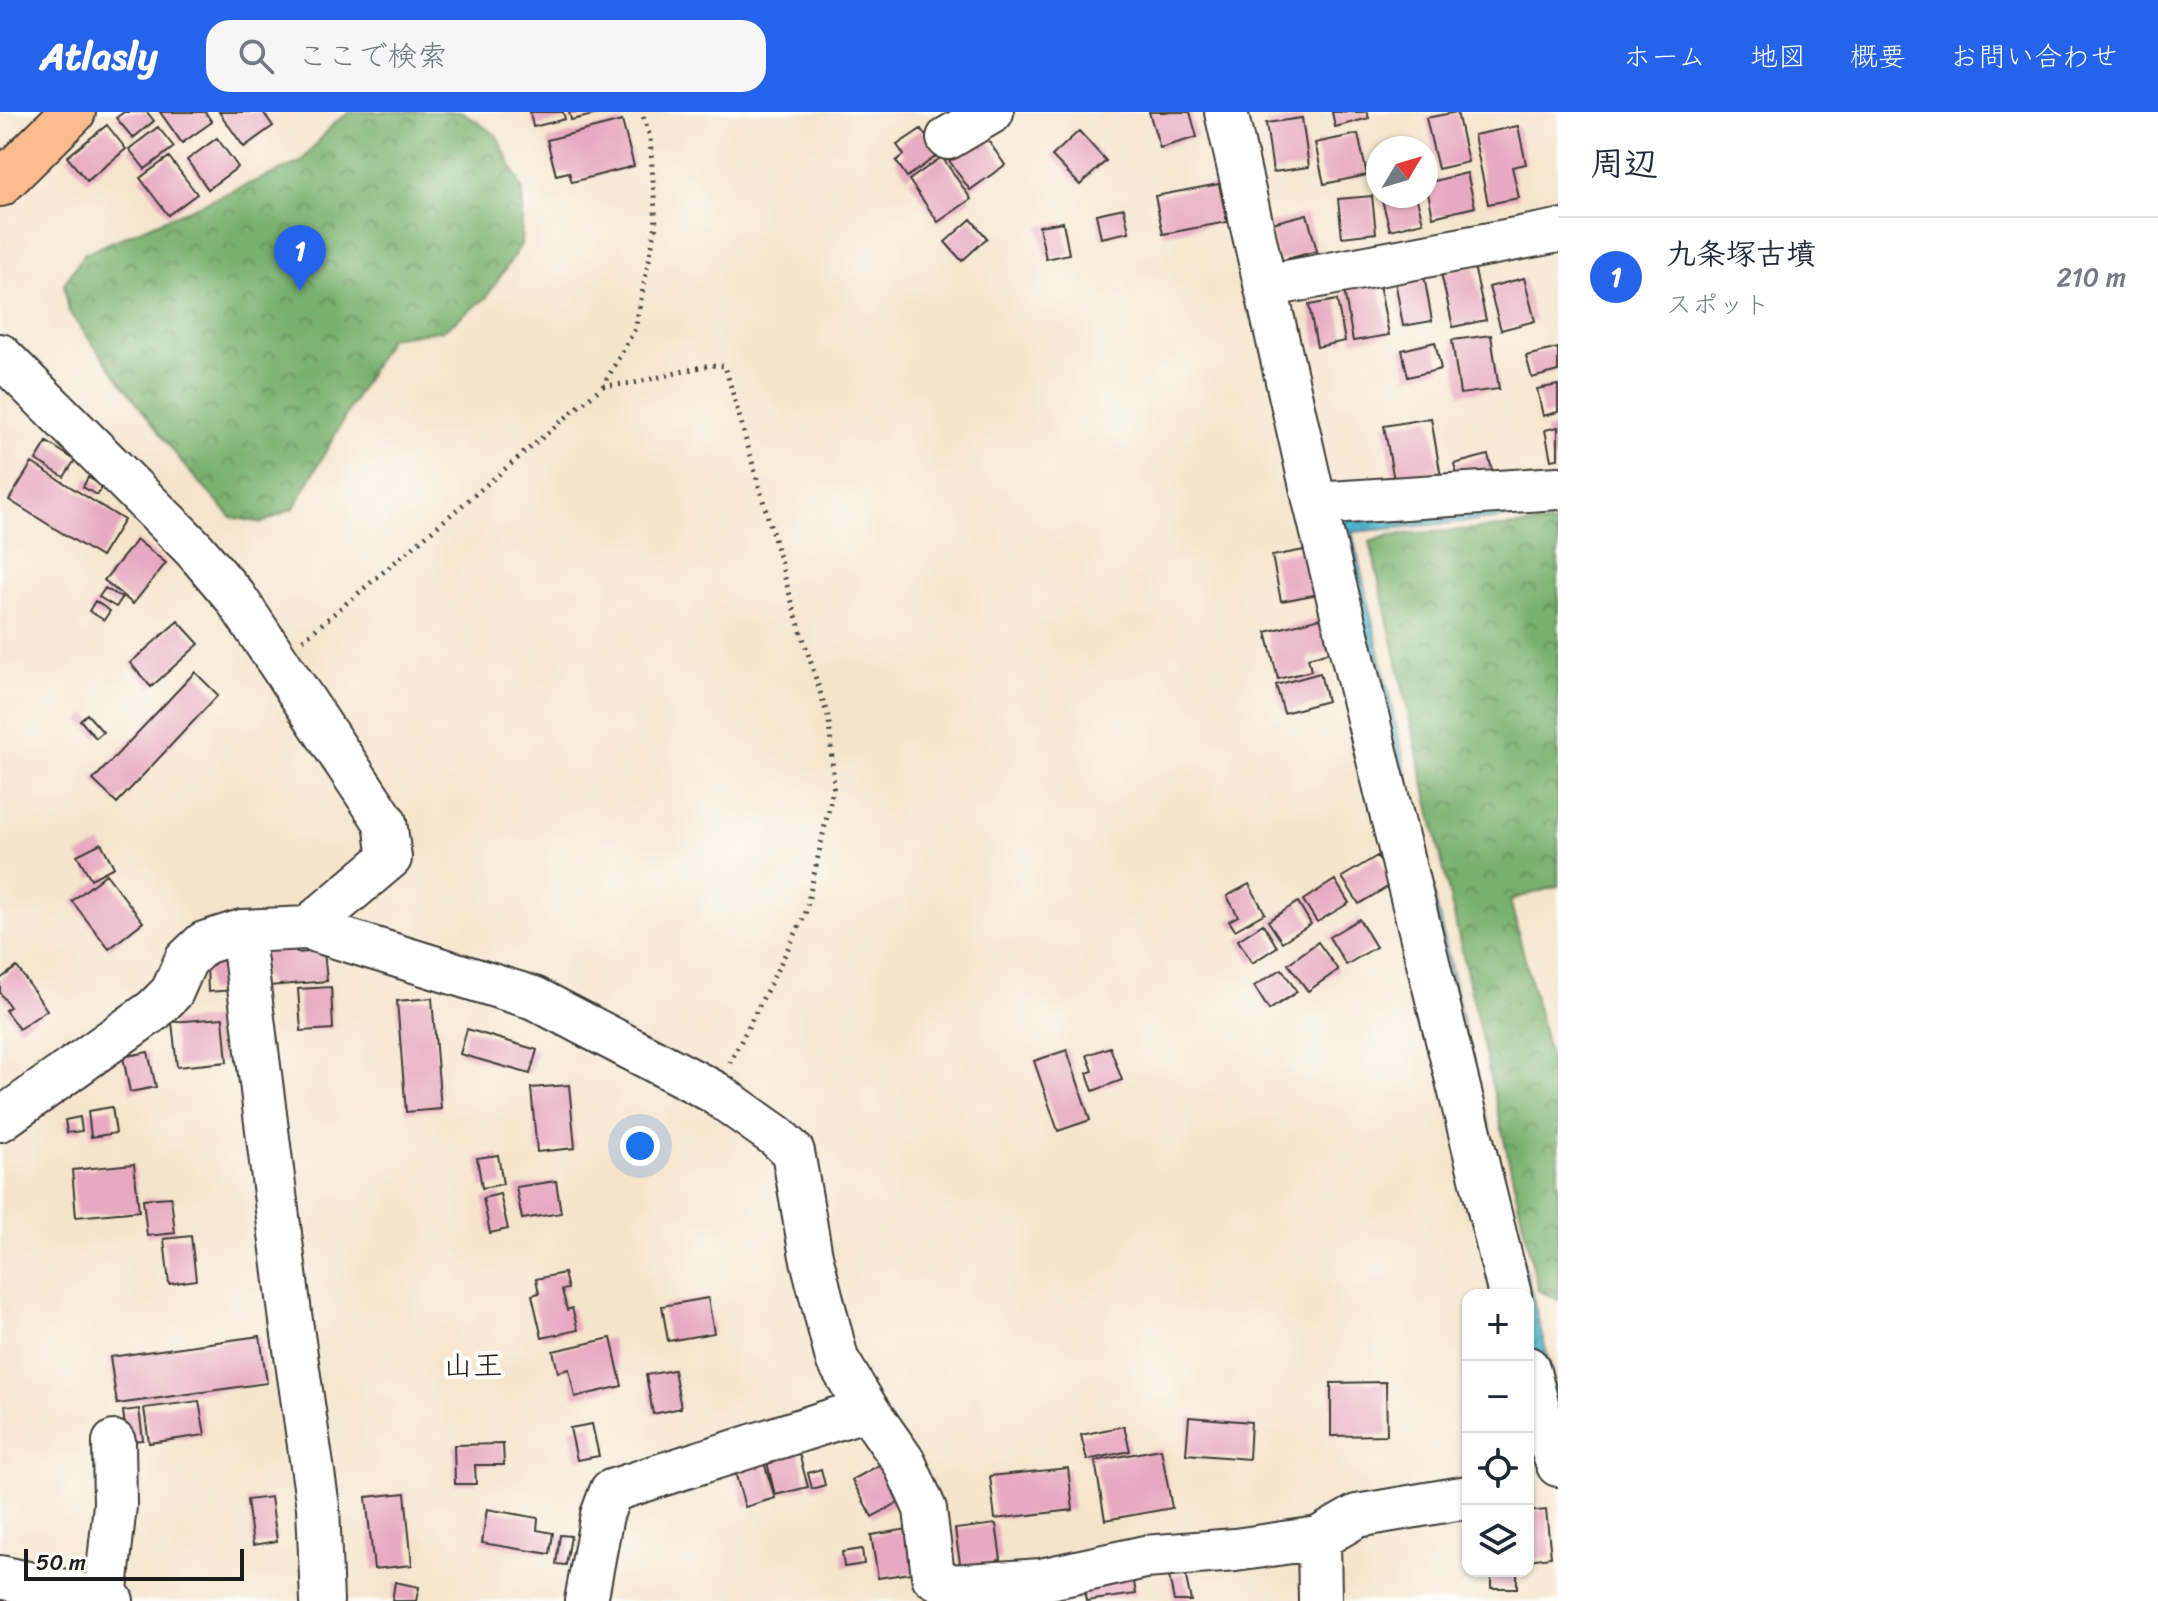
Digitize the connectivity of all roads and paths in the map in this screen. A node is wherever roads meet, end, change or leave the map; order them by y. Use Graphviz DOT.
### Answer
graph roads {
  1 [pos="73,112"];
  2 [pos="642,112"];
  3 [pos="992,112"];
  4 [pos="1226,112"];
  5 [pos="948,138"];
  6 [pos="0,184"];
  7 [pos="1558,231"];
  8 [pos="1266,286"];
  9 [pos="0,355"];
  10 [pos="603,386"];
  11 [pos="1558,488"];
  12 [pos="1315,504"];
  13 [pos="279,661"];
  14 [pos="307,928"];
  15 [pos="242,931"];
  16 [pos="714,1092"];
  17 [pos="0,1120"];
  18 [pos="1509,1289"];
  19 [pos="1534,1392"];
  20 [pos="867,1409"];
  21 [pos="114,1442"];
  22 [pos="1547,1467"];
  23 [pos="1462,1498"];
  24 [pos="1319,1538"];
  25 [pos="0,1577"];
  26 [pos="922,1588"];
  27 [pos="109,1600"];
  28 [pos="322,1601"];
  29 [pos="586,1601"];
  30 [pos="1320,1601"];
  1 -- 6 [label="main road"];
  2 -- 10 [label="path"];
  3 -- 5 [label="street"];
  4 -- 8 [label="street"];
  7 -- 8 [label="street"];
  8 -- 12 [label="street"];
  9 -- 13 [label="street"];
  10 -- 13 [label="path"];
  10 -- 16 [label="path"];
  11 -- 12 [label="street"];
  12 -- 18 [label="street"];
  13 -- 14 [label="street"];
  14 -- 15 [label="street"];
  14 -- 16 [label="street"];
  15 -- 17 [label="street"];
  15 -- 28 [label="street"];
  16 -- 20 [label="street"];
  19 -- 22 [label="street"];
  20 -- 26 [label="street"];
  20 -- 29 [label="street"];
  21 -- 27 [label="street"];
  23 -- 24 [label="street"];
  24 -- 26 [label="street"];
  24 -- 30 [label="street"];
  25 -- 27 [label="street"];
}
